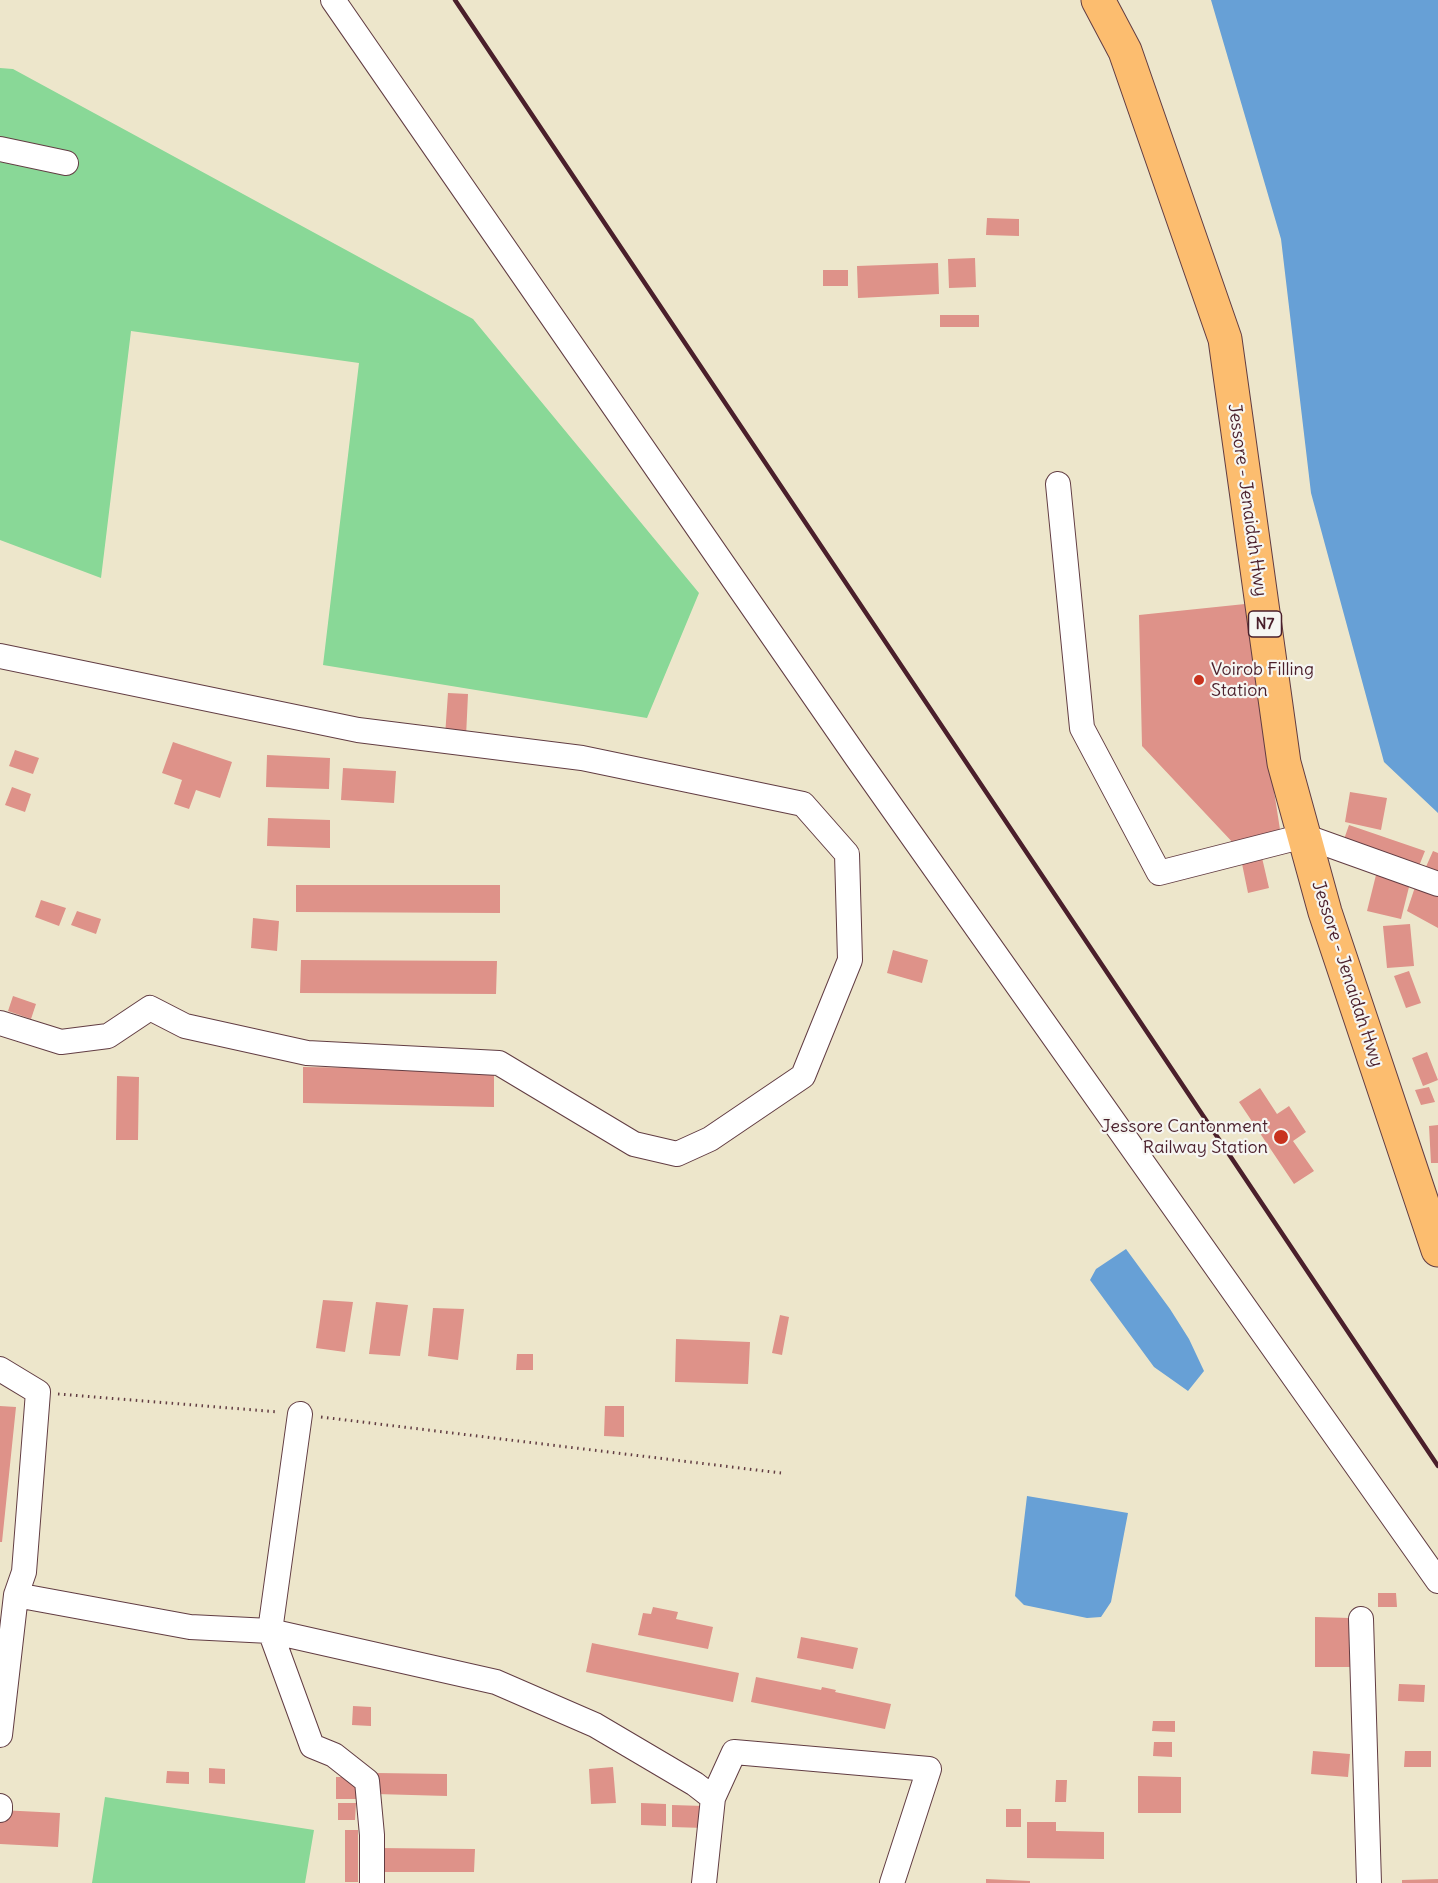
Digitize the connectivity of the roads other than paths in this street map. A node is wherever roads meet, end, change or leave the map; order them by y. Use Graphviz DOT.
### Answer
graph roads {
  1 [pos="333,0"];
  2 [pos="1098,0"];
  3 [pos="0,149"];
  4 [pos="66,163"];
  5 [pos="1058,484"];
  6 [pos="0,656"];
  7 [pos="1304,836"];
  8 [pos="1438,884"];
  9 [pos="0,1023"];
  10 [pos="1438,1250"];
  11 [pos="0,1369"];
  12 [pos="300,1414"];
  13 [pos="1438,1581"];
  14 [pos="16,1595"];
  15 [pos="1361,1619"];
  16 [pos="270,1631"];
  17 [pos="0,1735"];
  18 [pos="713,1798"];
  19 [pos="372,1883"];
  20 [pos="704,1883"];
  21 [pos="892,1883"];
  22 [pos="1369,1883"];
  1 -- 13 [label="street"];
  2 -- 7 [label="highway, Jessore - Jenaidah Hwy / N7"];
  3 -- 4 [label="street"];
  5 -- 7 [label="street"];
  6 -- 9 [label="street"];
  7 -- 8 [label="street"];
  7 -- 10 [label="highway, Jessore - Jenaidah Hwy / N7"];
  11 -- 14 [label="street"];
  12 -- 16 [label="street"];
  14 -- 16 [label="street"];
  14 -- 17 [label="street"];
  15 -- 22 [label="street"];
  16 -- 18 [label="street"];
  16 -- 19 [label="street"];
  18 -- 20 [label="street"];
  18 -- 21 [label="street"];
}
